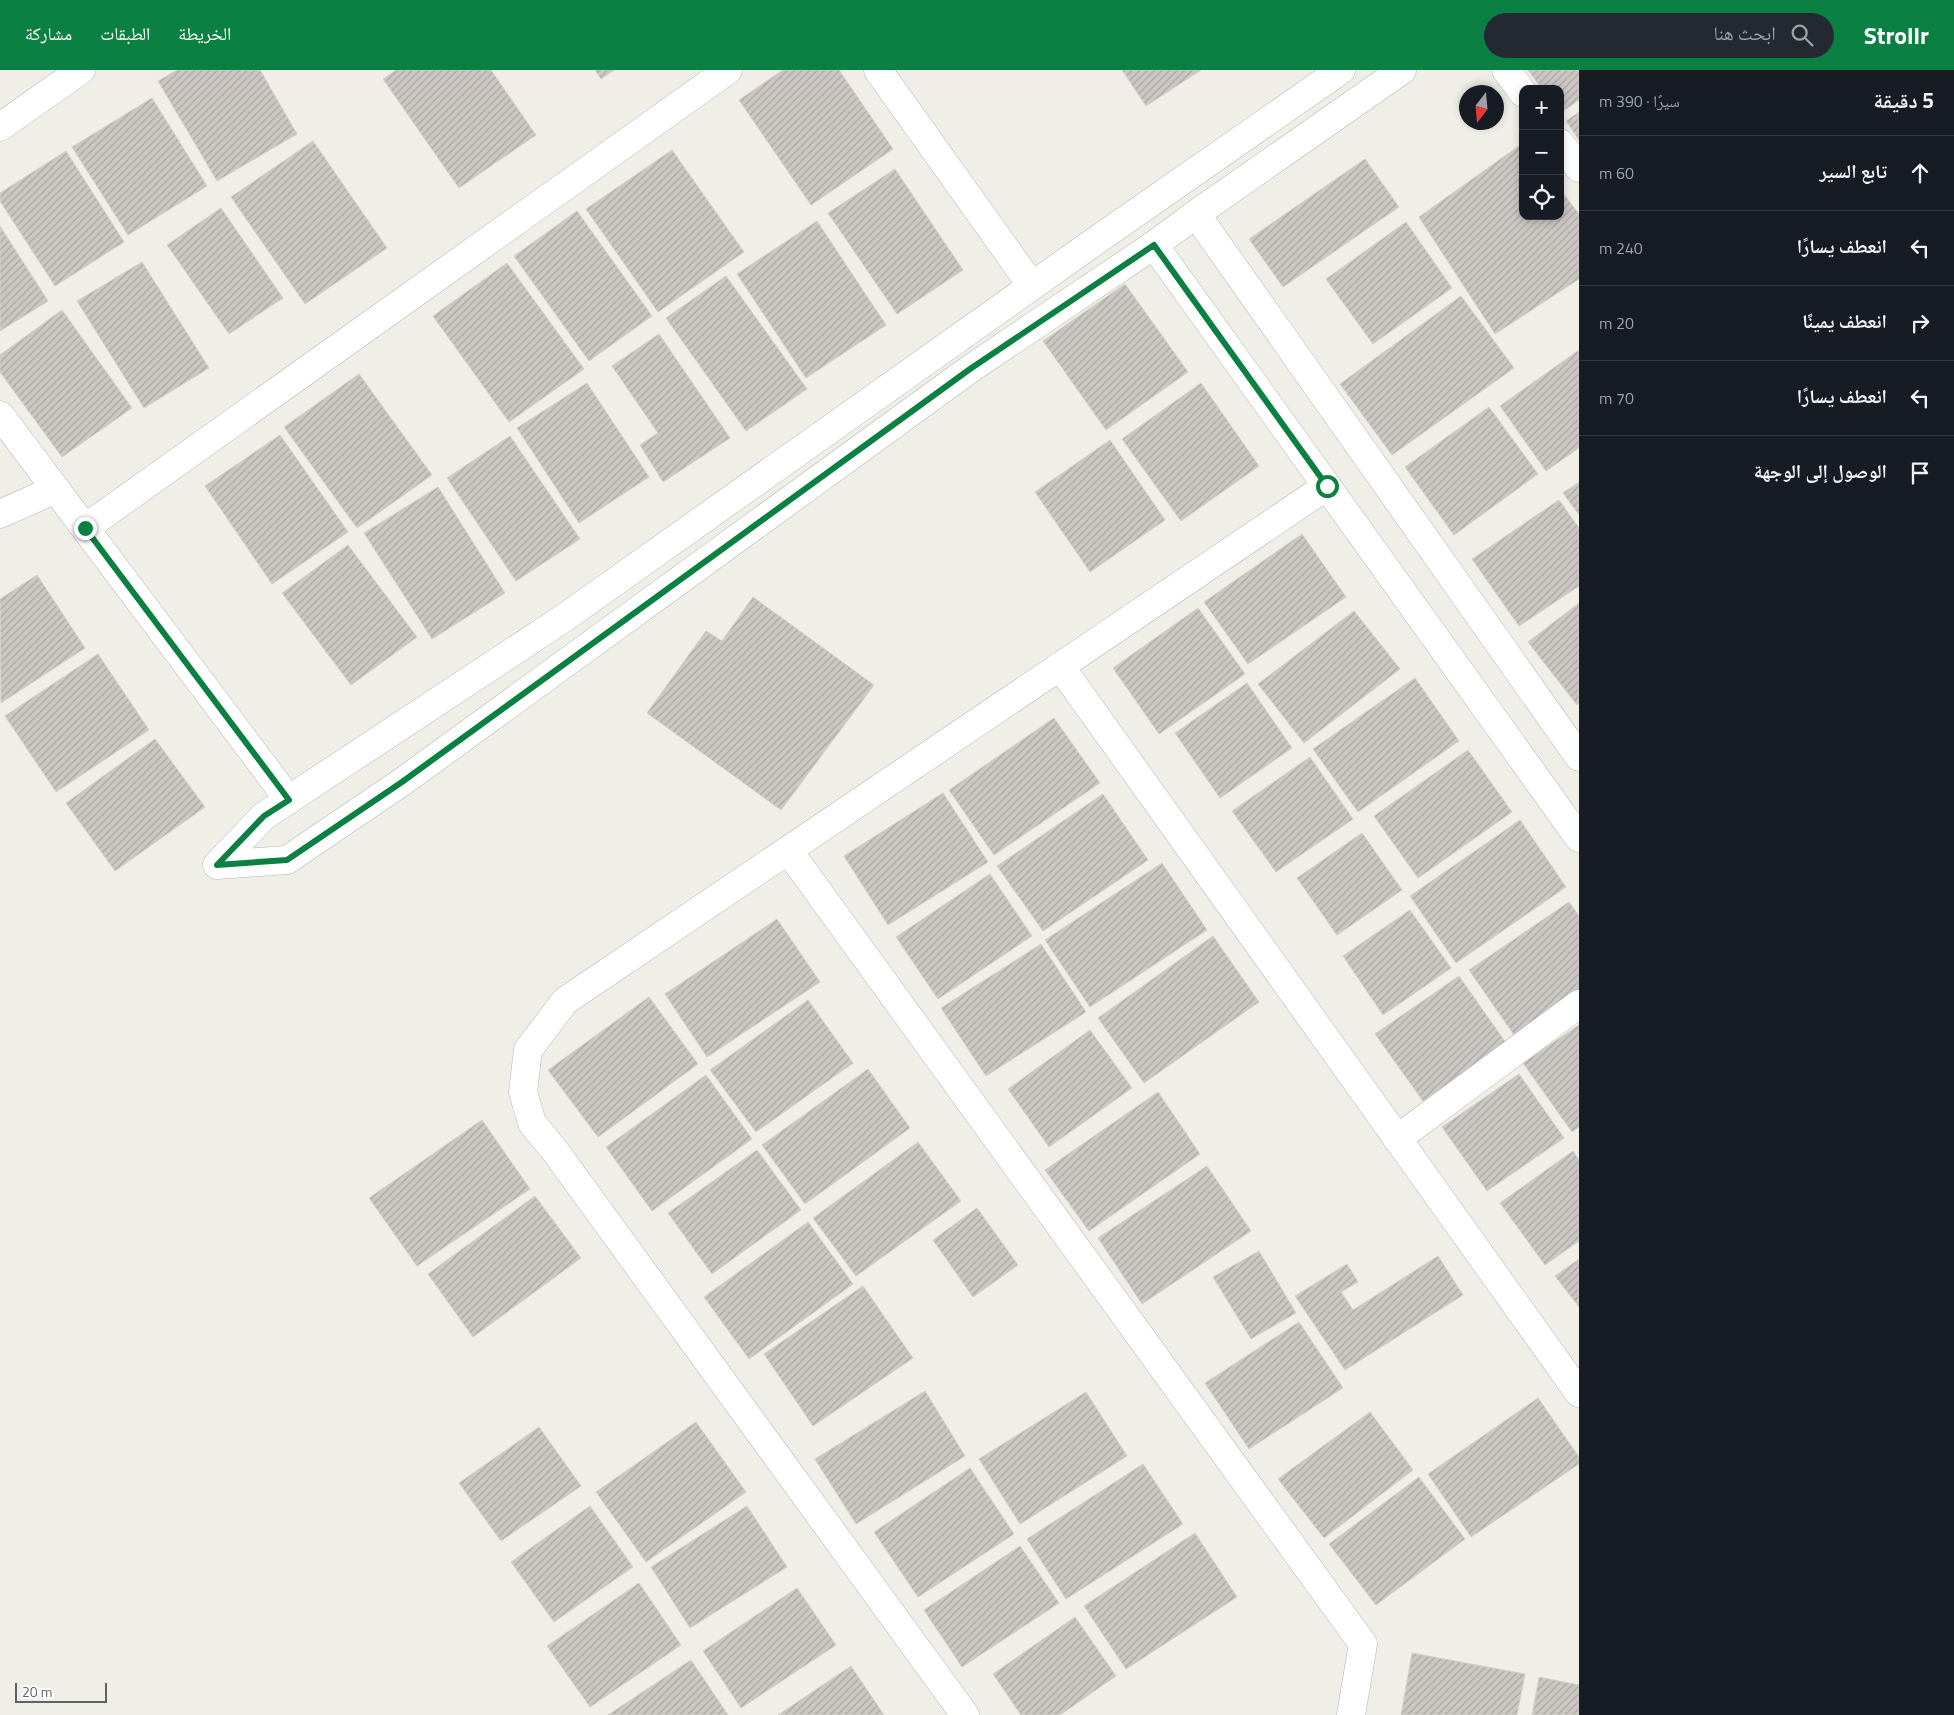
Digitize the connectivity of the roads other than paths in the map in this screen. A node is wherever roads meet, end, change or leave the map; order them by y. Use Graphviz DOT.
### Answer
graph roads {
  1 [pos="81,70"];
  2 [pos="728,70"];
  3 [pos="878,70"];
  4 [pos="1341,70"];
  5 [pos="1402,70"];
  6 [pos="1506,70"];
  7 [pos="1519,88"];
  8 [pos="0,127"];
  9 [pos="1564,148"];
  10 [pos="1579,168"];
  11 [pos="1196,214"];
  12 [pos="1154,245"];
  13 [pos="1032,286"];
  14 [pos="0,414"];
  15 [pos="1327,486"];
  16 [pos="56,489"];
  17 [pos="0,514"];
  18 [pos="85,528"];
  19 [pos="1060,666"];
  20 [pos="1579,757"];
  21 [pos="289,800"];
  22 [pos="1579,838"];
  23 [pos="788,850"];
  24 [pos="1579,1004"];
  25 [pos="1397,1139"];
  26 [pos="1579,1393"];
  27 [pos="965,1715"];
  28 [pos="1350,1715"];
  1 -- 8 [label="street"];
  2 -- 18 [label="street"];
  3 -- 13 [label="street"];
  4 -- 13 [label="street"];
  5 -- 11 [label="street"];
  6 -- 7 [label="street"];
  9 -- 10 [label="street"];
  11 -- 12 [label="street"];
  11 -- 20 [label="street"];
  12 -- 15 [label="street"];
  12 -- 21 [label="street"];
  13 -- 21 [label="street"];
  14 -- 16 [label="street"];
  15 -- 19 [label="street"];
  15 -- 22 [label="street"];
  16 -- 17 [label="street"];
  16 -- 18 [label="street"];
  18 -- 21 [label="street"];
  19 -- 23 [label="street"];
  19 -- 25 [label="street"];
  23 -- 27 [label="street"];
  23 -- 28 [label="street"];
  24 -- 25 [label="street"];
  25 -- 26 [label="street"];
}
